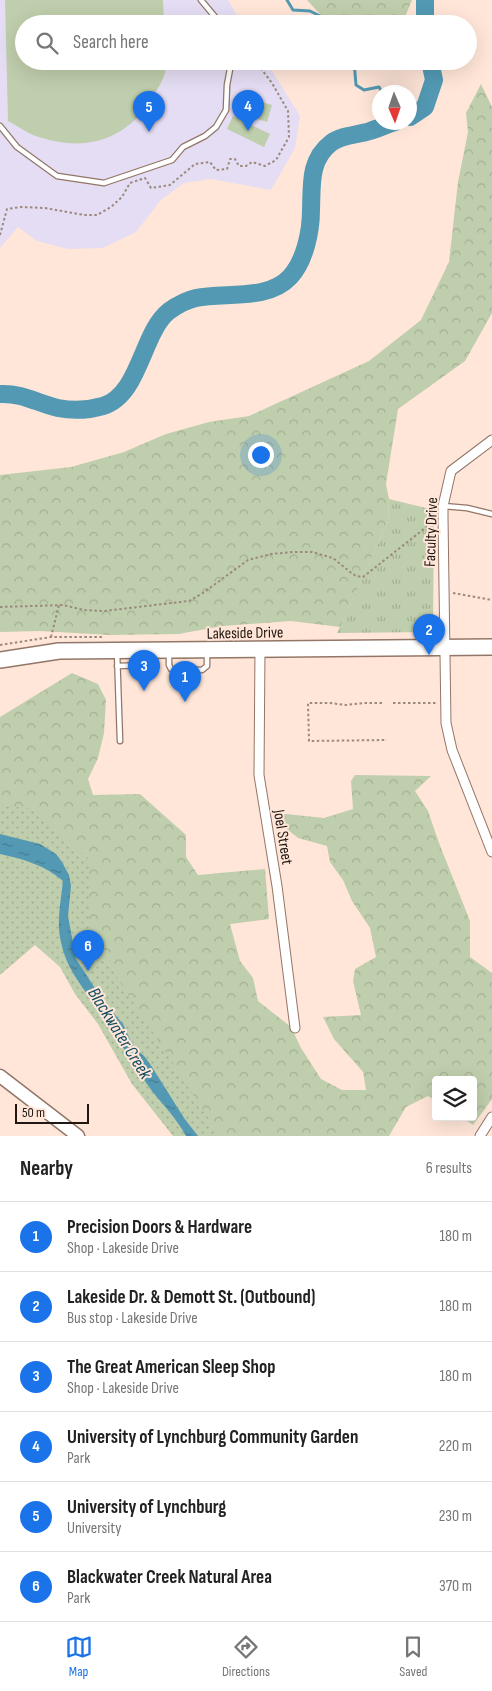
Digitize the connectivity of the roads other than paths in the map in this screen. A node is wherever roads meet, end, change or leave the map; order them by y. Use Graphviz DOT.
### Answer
graph roads {
  1 [pos="201,0"];
  2 [pos="214,15"];
  3 [pos="230,70"];
  4 [pos="0,126"];
  5 [pos="492,440"];
  6 [pos="443,506"];
  7 [pos="492,514"];
  8 [pos="445,647"];
  9 [pos="492,647"];
  10 [pos="260,649"];
  11 [pos="117,650"];
  12 [pos="153,650"];
  13 [pos="4,659"];
  14 [pos="118,666"];
  15 [pos="120,741"];
  16 [pos="492,852"];
  17 [pos="295,1028"];
  18 [pos="0,1076"];
  19 [pos="492,1117"];
  20 [pos="78,1136"];
  21 [pos="480,1136"];
  1 -- 2 [label="lane"];
  3 -- 4 [label="lane"];
  5 -- 6 [label="street, Faculty Drive"];
  6 -- 7 [label="lane"];
  6 -- 8 [label="street, Faculty Drive"];
  8 -- 9 [label="main road, Lakeside Drive"];
  8 -- 10 [label="main road, Lakeside Drive"];
  8 -- 16 [label="street, Faculty Drive"];
  10 -- 12 [label="main road, Lakeside Drive"];
  10 -- 17 [label="street, Joel Street"];
  11 -- 12 [label="main road, Lakeside Drive"];
  11 -- 13 [label="main road, Lakeside Drive"];
  11 -- 14 [label="lane"];
  12 -- 14 [label="lane"];
  14 -- 15 [label="lane"];
  18 -- 20 [label="main road"];
  19 -- 21 [label="street"];
}
